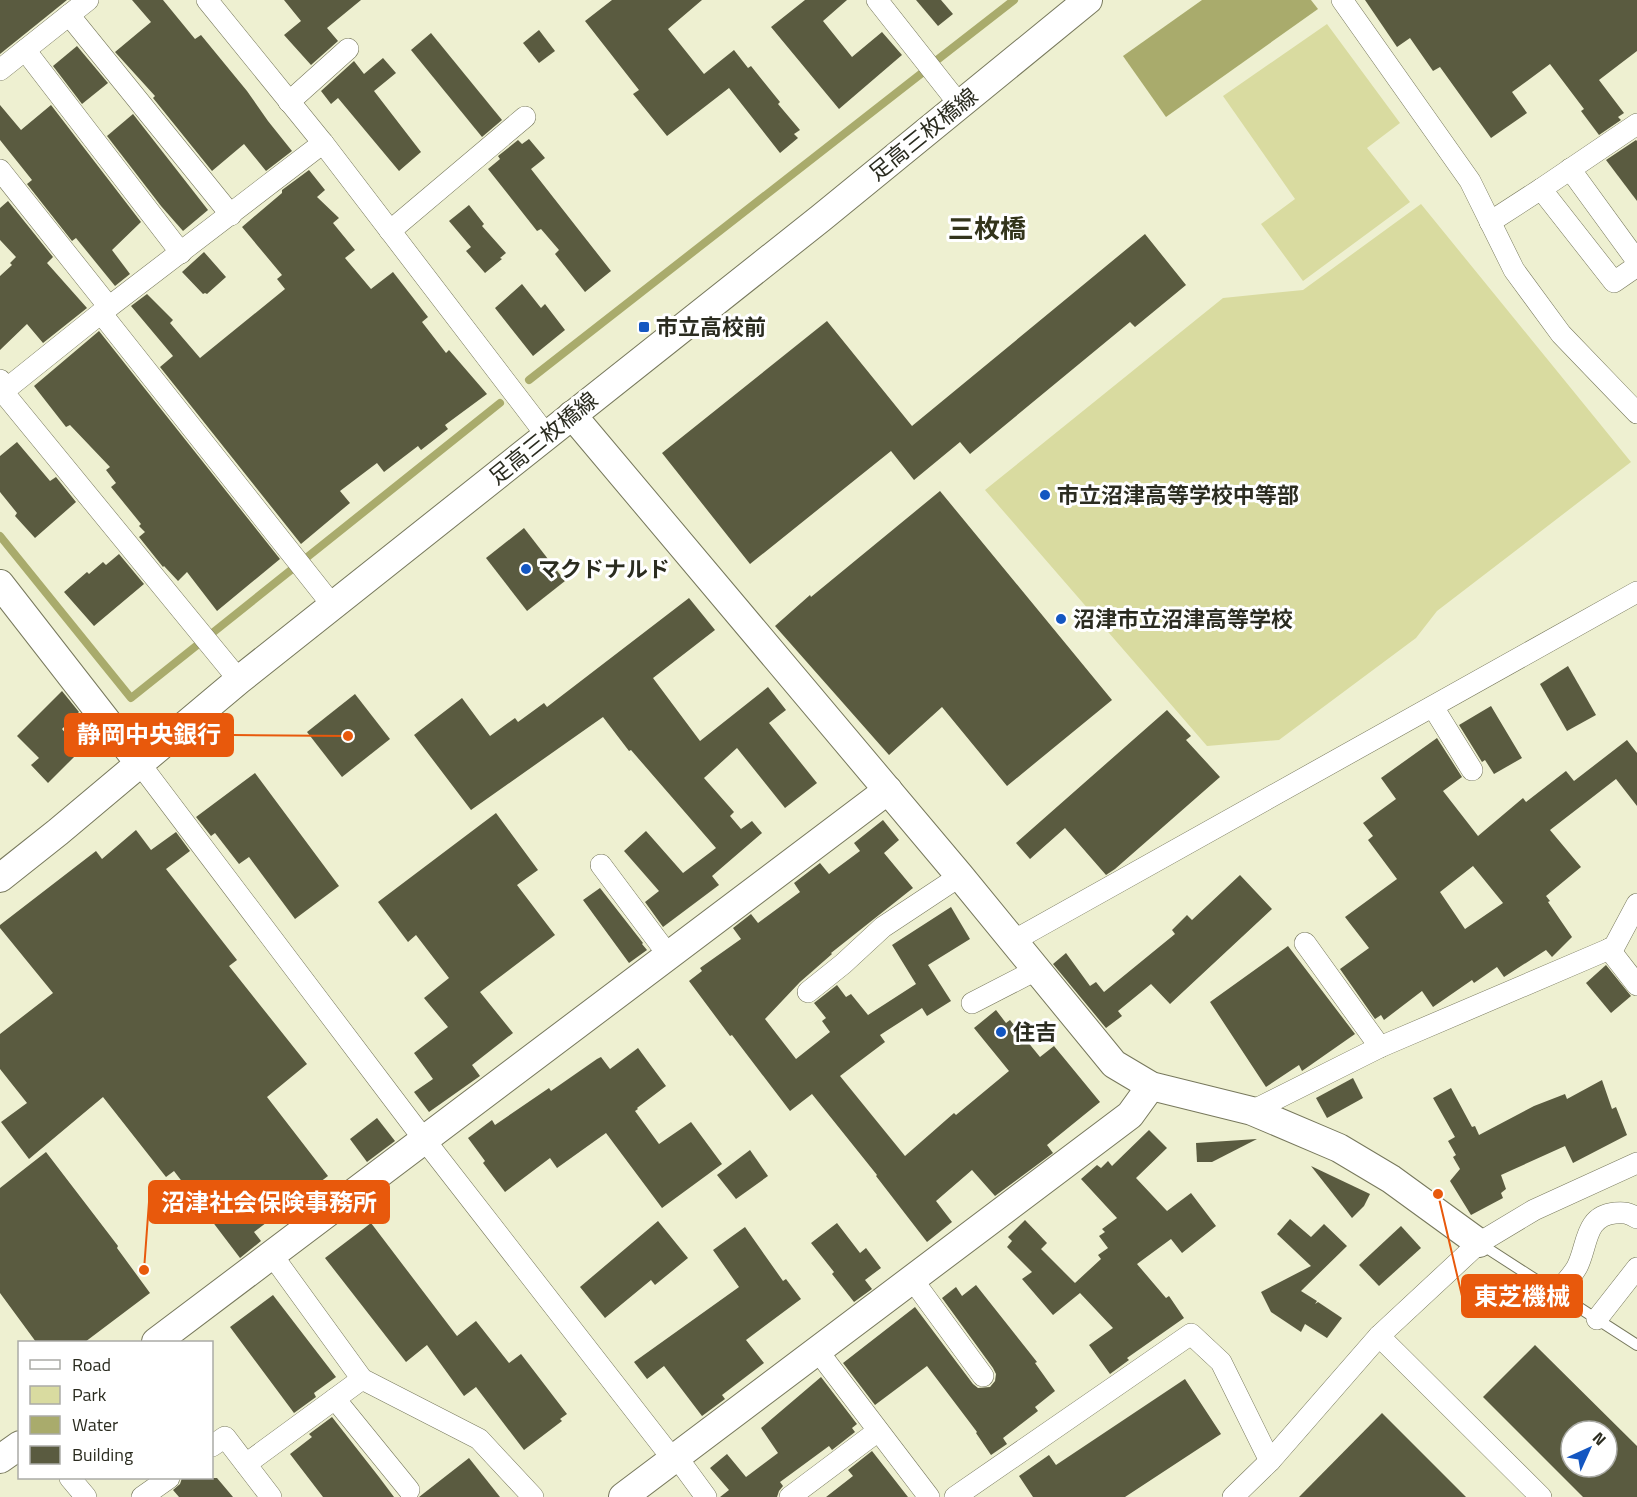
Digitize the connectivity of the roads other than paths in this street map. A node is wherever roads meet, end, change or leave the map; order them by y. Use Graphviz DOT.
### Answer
graph roads {
  1 [pos="88,0"];
  2 [pos="207,0"];
  3 [pos="876,0"];
  4 [pos="1088,0"];
  5 [pos="1342,0"];
  6 [pos="69,15"];
  7 [pos="348,49"];
  8 [pos="25,50"];
  9 [pos="0,70"];
  10 [pos="289,102"];
  11 [pos="959,104"];
  12 [pos="525,117"];
  13 [pos="1637,124"];
  14 [pos="323,143"];
  15 [pos="1570,169"];
  16 [pos="0,170"];
  17 [pos="1541,189"];
  18 [pos="231,215"];
  19 [pos="1490,222"];
  20 [pos="390,231"];
  21 [pos="180,253"];
  22 [pos="1637,261"];
  23 [pos="1637,266"];
  24 [pos="105,310"];
  25 [pos="1,389"];
  26 [pos="1637,413"];
  27 [pos="572,415"];
  28 [pos="547,436"];
  29 [pos="0,584"];
  30 [pos="1637,592"];
  31 [pos="333,606"];
  32 [pos="239,680"];
  33 [pos="1434,707"];
  34 [pos="140,764"];
  35 [pos="1472,770"];
  36 [pos="888,790"];
  37 [pos="601,865"];
  38 [pos="960,876"];
  39 [pos="0,878"];
  40 [pos="1637,904"];
  41 [pos="1013,941"];
  42 [pos="1305,943"];
  43 [pos="1609,949"];
  44 [pos="669,957"];
  45 [pos="1036,970"];
  46 [pos="1637,985"];
  47 [pos="808,992"];
  48 [pos="972,1003"];
  49 [pos="1380,1047"];
  50 [pos="1151,1086"];
  51 [pos="1252,1111"];
  52 [pos="426,1140"];
  53 [pos="1637,1163"];
  54 [pos="1637,1218"];
  55 [pos="1479,1243"];
  56 [pos="272,1255"];
  57 [pos="1637,1268"];
  58 [pos="912,1279"];
  59 [pos="1557,1293"];
  60 [pos="1597,1319"];
  61 [pos="1379,1336"];
  62 [pos="157,1341"];
  63 [pos="1637,1345"];
  64 [pos="817,1350"];
  65 [pos="982,1376"];
  66 [pos="362,1379"];
  67 [pos="335,1399"];
  68 [pos="878,1431"];
  69 [pos="213,1445"];
  70 [pos="18,1446"];
  71 [pos="674,1457"];
  72 [pos="0,1459"];
  73 [pos="1270,1461"];
  74 [pos="246,1464"];
  75 [pos="71,1479"];
  76 [pos="167,1479"];
  77 [pos="410,1490"];
  78 [pos="87,1497"];
  79 [pos="142,1497"];
  80 [pos="271,1497"];
  81 [pos="533,1497"];
  82 [pos="622,1497"];
  83 [pos="706,1497"];
  84 [pos="790,1497"];
  85 [pos="929,1497"];
  86 [pos="955,1497"];
  87 [pos="1233,1497"];
  88 [pos="1541,1497"];
  1 -- 6 [label="street"];
  2 -- 10 [label="street"];
  3 -- 11 [label="street"];
  4 -- 11 [label="street, 足高三枚橋線"];
  5 -- 19 [label="street"];
  6 -- 8 [label="street"];
  6 -- 18 [label="street"];
  7 -- 10 [label="street"];
  8 -- 9 [label="street"];
  8 -- 21 [label="street"];
  10 -- 14 [label="street"];
  11 -- 27 [label="street, 足高三枚橋線"];
  12 -- 20 [label="street"];
  13 -- 15 [label="street"];
  14 -- 18 [label="street"];
  14 -- 20 [label="street"];
  15 -- 17 [label="street"];
  15 -- 22 [label="street"];
  16 -- 24 [label="street"];
  17 -- 19 [label="street"];
  17 -- 23 [label="street"];
  18 -- 21 [label="street"];
  19 -- 26 [label="street"];
  20 -- 28 [label="street"];
  21 -- 24 [label="street"];
  24 -- 25 [label="street"];
  24 -- 31 [label="street"];
  25 -- 32 [label="street"];
  27 -- 28 [label="street, 足高三枚橋線"];
  27 -- 36 [label="street"];
  28 -- 31 [label="street, 足高三枚橋線"];
  29 -- 34 [label="street"];
  30 -- 33 [label="street"];
  31 -- 32 [label="street, 足高三枚橋線"];
  32 -- 34 [label="street, 足高三枚橋線"];
  33 -- 35 [label="street"];
  33 -- 41 [label="street"];
  34 -- 39 [label="street, 足高三枚橋線"];
  34 -- 52 [label="street"];
  36 -- 38 [label="street"];
  36 -- 44 [label="street"];
  37 -- 44 [label="street"];
  38 -- 41 [label="street"];
  38 -- 47 [label="street"];
  40 -- 43 [label="street"];
  41 -- 45 [label="street"];
  42 -- 49 [label="street"];
  43 -- 46 [label="street"];
  43 -- 49 [label="street"];
  44 -- 52 [label="street"];
  45 -- 48 [label="street"];
  45 -- 50 [label="street"];
  49 -- 51 [label="street"];
  50 -- 51 [label="street"];
  50 -- 58 [label="street"];
  51 -- 55 [label="street"];
  52 -- 56 [label="street"];
  52 -- 71 [label="street"];
  53 -- 55 [label="street"];
  54 -- 59 [label="street"];
  55 -- 59 [label="lane"];
  55 -- 61 [label="street"];
  56 -- 62 [label="street"];
  56 -- 66 [label="street"];
  57 -- 60 [label="street"];
  58 -- 64 [label="street"];
  58 -- 65 [label="street"];
  59 -- 60 [label="lane"];
  60 -- 63 [label="lane"];
  61 -- 73 [label="street"];
  61 -- 88 [label="street"];
  64 -- 68 [label="street"];
  64 -- 71 [label="street"];
  66 -- 67 [label="street"];
  66 -- 81 [label="street"];
  67 -- 74 [label="street"];
  67 -- 77 [label="street"];
  68 -- 84 [label="street"];
  68 -- 85 [label="street"];
  69 -- 74 [label="street"];
  70 -- 72 [label="street"];
  71 -- 82 [label="street"];
  71 -- 83 [label="street"];
  73 -- 86 [label="street"];
  73 -- 87 [label="street"];
  74 -- 80 [label="street"];
  75 -- 78 [label="street"];
  76 -- 79 [label="street"];
}
